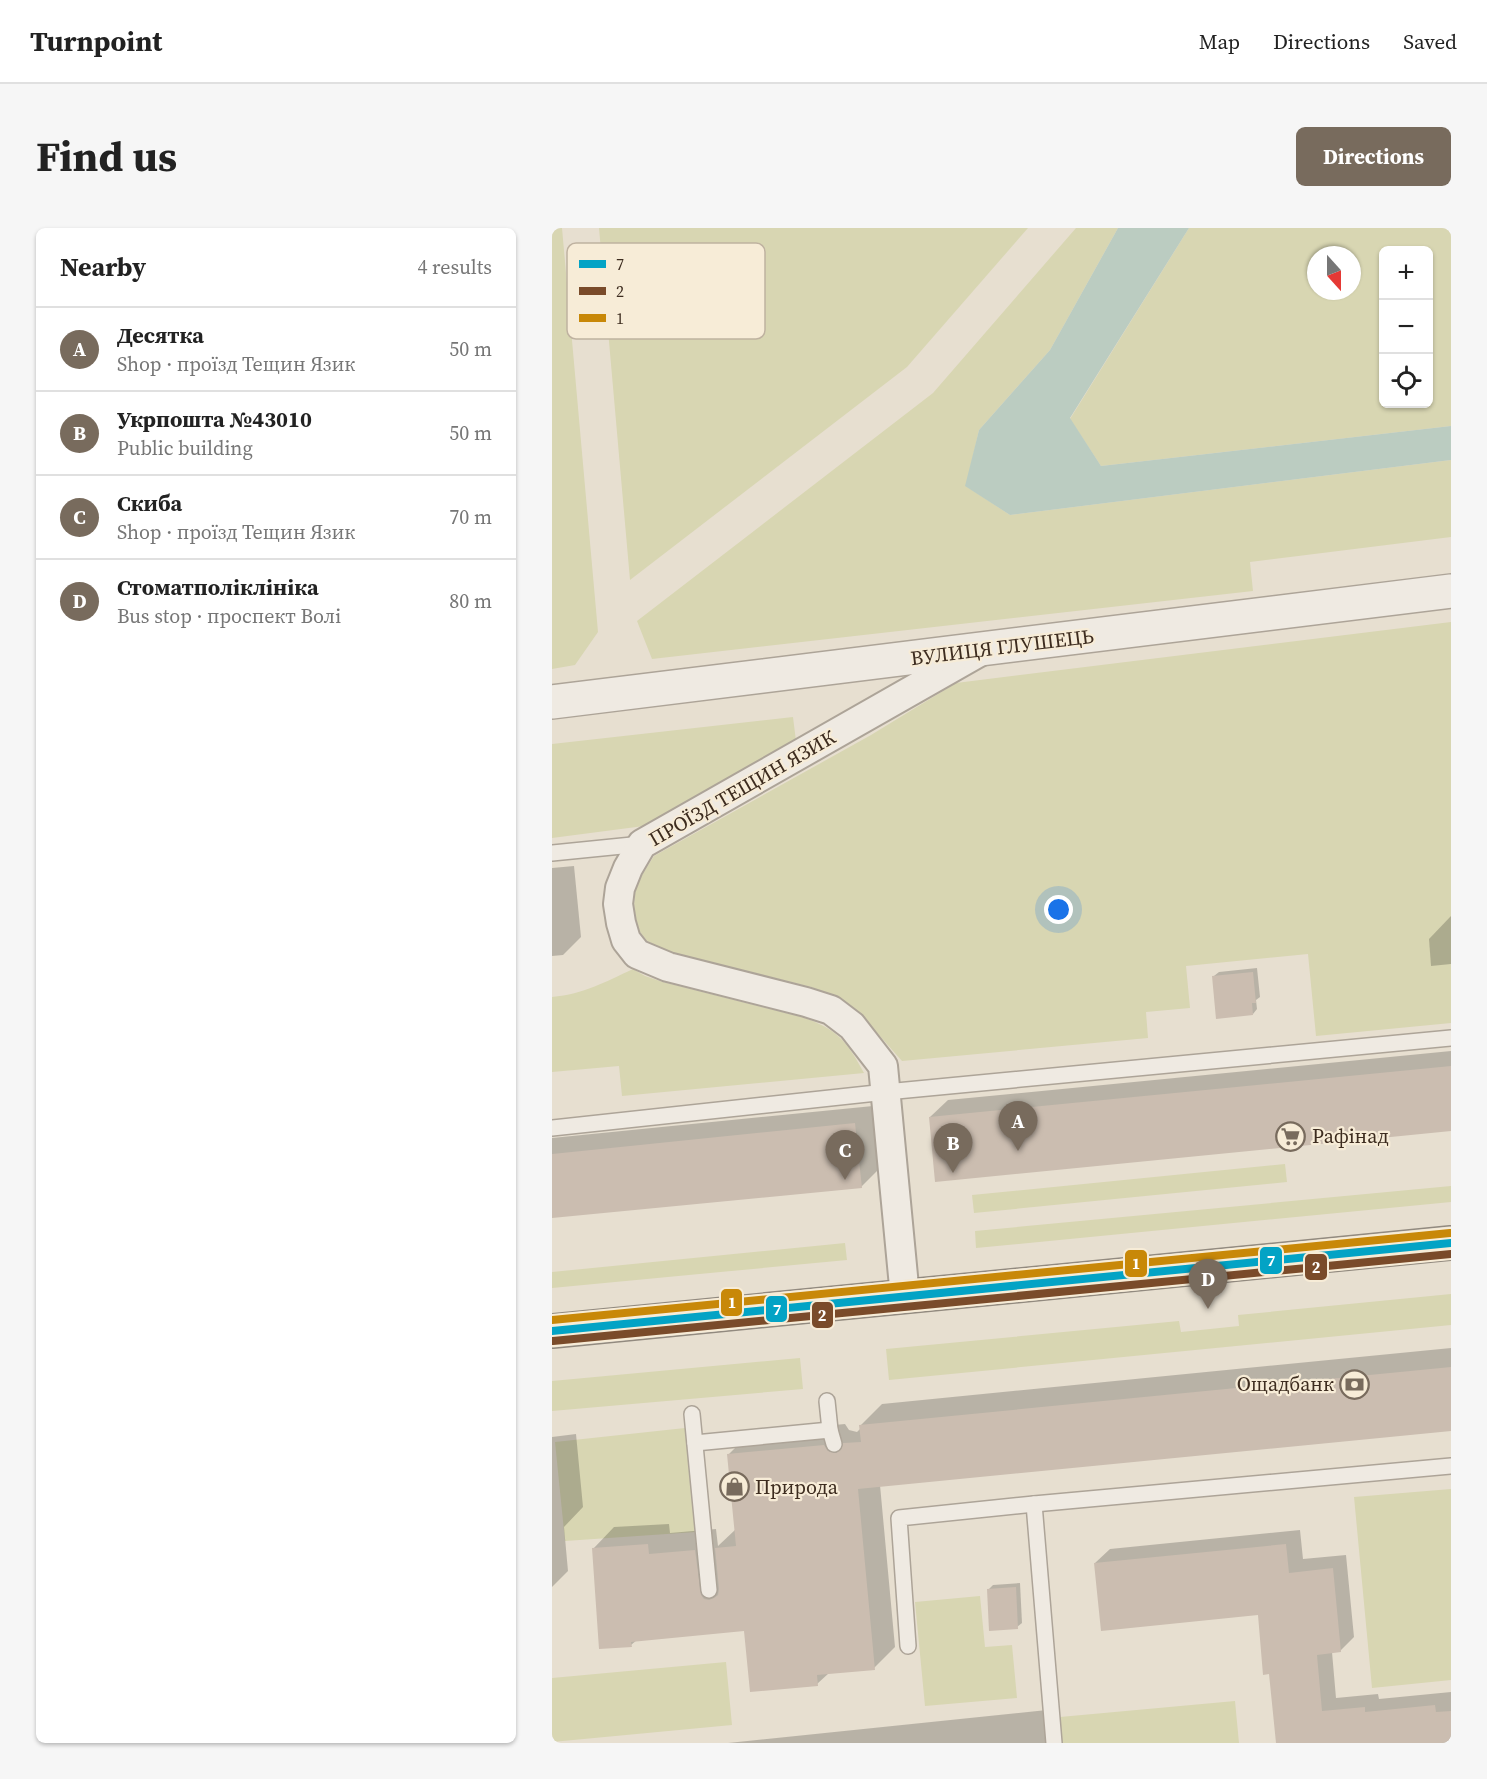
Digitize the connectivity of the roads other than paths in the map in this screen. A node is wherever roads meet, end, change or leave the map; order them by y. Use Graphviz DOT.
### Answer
graph roads {
  1 [pos="1451,591"];
  2 [pos="983,650"];
  3 [pos="552,702"];
  4 [pos="642,844"];
  5 [pos="552,853"];
  6 [pos="1451,1038"];
  7 [pos="886,1092"];
  8 [pos="552,1128"];
  9 [pos="1451,1243"];
  10 [pos="905,1297"];
  11 [pos="552,1331"];
  12 [pos="827,1401"];
  13 [pos="692,1414"];
  14 [pos="695,1443"];
  15 [pos="1451,1466"];
  16 [pos="1034,1504"];
  17 [pos="709,1590"];
  18 [pos="908,1646"];
  19 [pos="1054,1743"];
  1 -- 2 [label="street, ВУЛИЦЯ ГЛУШЕЦЬ"];
  2 -- 3 [label="street, ВУЛИЦЯ ГЛУШЕЦЬ"];
  2 -- 4 [label="street, ПРОЇЗД ТЕЩИН ЯЗИК"];
  4 -- 5 [label="lane"];
  4 -- 7 [label="street, ПРОЇЗД ТЕЩИН ЯЗИК"];
  6 -- 7 [label="lane"];
  7 -- 8 [label="lane"];
  7 -- 10 [label="street, ПРОЇЗД ТЕЩИН ЯЗИК"];
  9 -- 10 [label="main road"];
  10 -- 11 [label="main road"];
  12 -- 14 [label="lane"];
  13 -- 14 [label="lane"];
  14 -- 17 [label="lane"];
  15 -- 16 [label="lane"];
  16 -- 18 [label="lane"];
  16 -- 19 [label="lane"];
}
